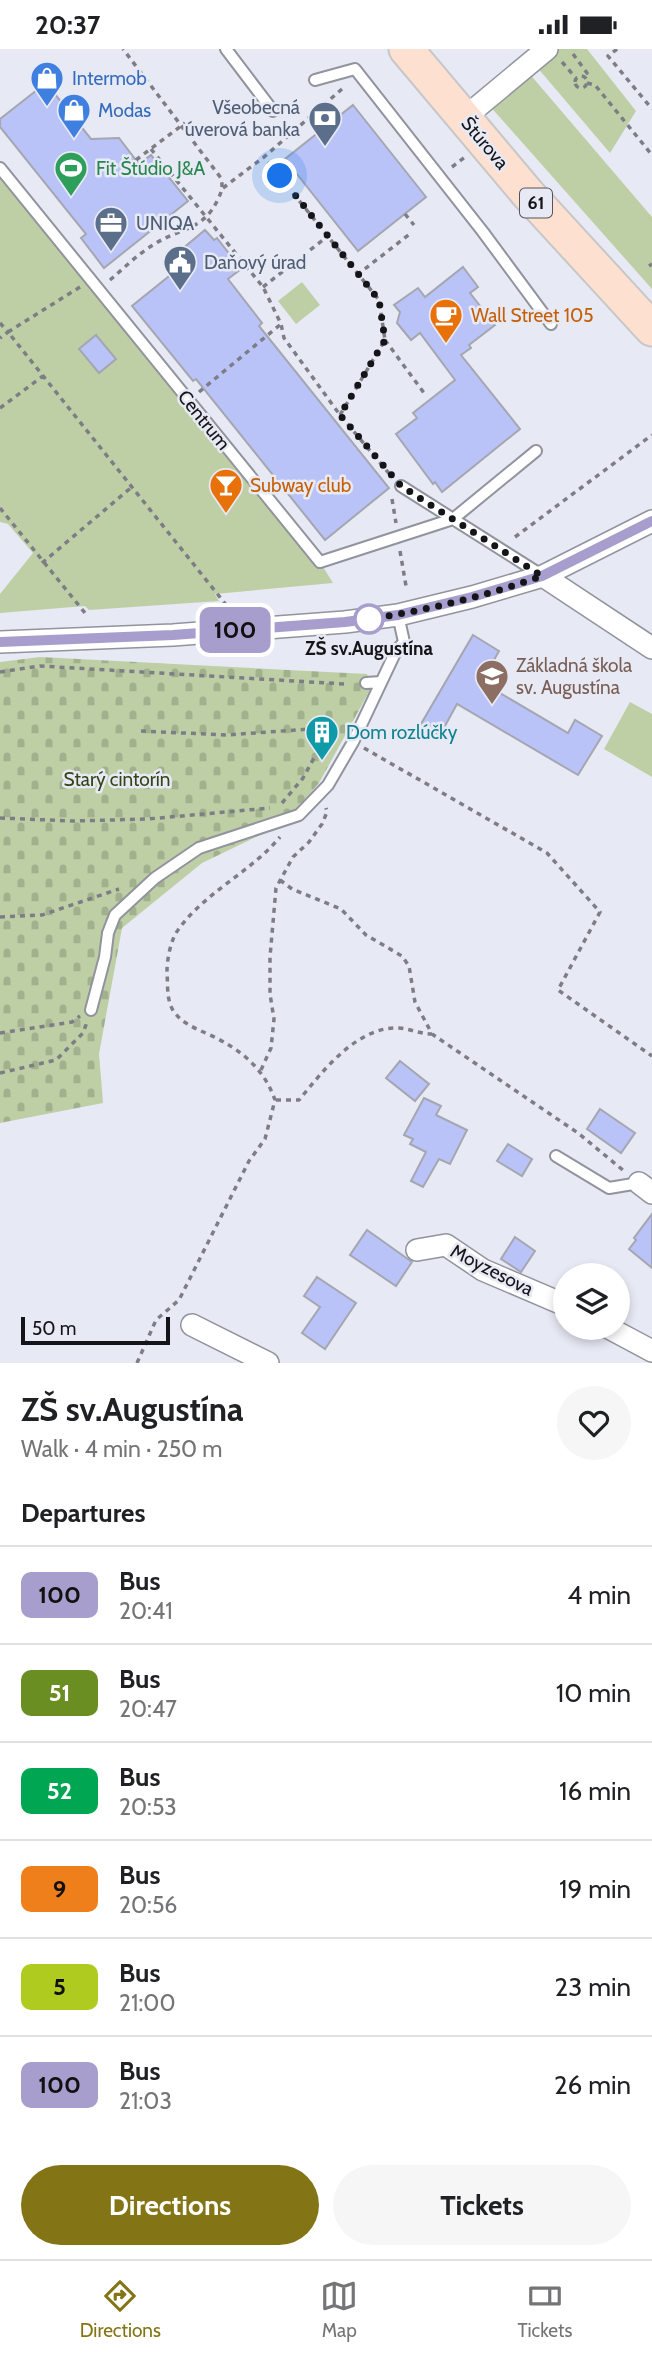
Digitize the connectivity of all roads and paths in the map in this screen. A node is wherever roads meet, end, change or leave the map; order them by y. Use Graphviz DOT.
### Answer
graph roads {
  1 [pos="123,49"];
  2 [pos="226,49"];
  3 [pos="406,49"];
  4 [pos="617,49"];
  5 [pos="573,54"];
  6 [pos="554,56"];
  7 [pos="359,74"];
  8 [pos="579,77"];
  9 [pos="315,81"];
  10 [pos="587,83"];
  11 [pos="652,109"];
  12 [pos="273,111"];
  13 [pos="464,118"];
  14 [pos="183,124"];
  15 [pos="151,149"];
  16 [pos="652,155"];
  17 [pos="264,157"];
  18 [pos="136,160"];
  19 [pos="0,168"];
  20 [pos="223,188"];
  21 [pos="405,214"];
  22 [pos="207,218"];
  23 [pos="414,226"];
  24 [pos="411,233"];
  25 [pos="328,236"];
  26 [pos="357,275"];
  27 [pos="94,285"];
  28 [pos="263,287"];
  29 [pos="0,323"];
  30 [pos="281,324"];
  31 [pos="551,324"];
  32 [pos="652,329"];
  33 [pos="8,333"];
  34 [pos="0,338"];
  35 [pos="385,340"];
  36 [pos="43,376"];
  37 [pos="424,393"];
  38 [pos="188,401"];
  39 [pos="0,408"];
  40 [pos="340,415"];
  41 [pos="652,435"];
  42 [pos="536,451"];
  43 [pos="133,486"];
  44 [pos="401,486"];
  45 [pos="0,508"];
  46 [pos="453,519"];
  47 [pos="652,521"];
  48 [pos="515,537"];
  49 [pos="42,563"];
  50 [pos="542,576"];
  51 [pos="227,606"];
  52 [pos="85,613"];
  53 [pos="398,615"];
  54 [pos="0,642"];
  55 [pos="652,648"];
  56 [pos="0,673"];
  57 [pos="382,682"];
  58 [pos="366,683"];
  59 [pos="345,684"];
  60 [pos="326,728"];
  61 [pos="141,731"];
  62 [pos="325,738"];
  63 [pos="353,742"];
  64 [pos="320,793"];
  65 [pos="299,815"];
  66 [pos="0,818"];
  67 [pos="155,878"];
  68 [pos="280,880"];
  69 [pos="0,917"];
  70 [pos="91,1010"];
  71 [pos="0,1033"];
  72 [pos="432,1034"];
  73 [pos="652,1056"];
  74 [pos="261,1070"];
  75 [pos="0,1073"];
  76 [pos="275,1100"];
  77 [pos="555,1156"];
  78 [pos="646,1188"];
  79 [pos="416,1250"];
  80 [pos="553,1300"];
  81 [pos="192,1325"];
  82 [pos="630,1340"];
  83 [pos="652,1352"];
  84 [pos="137,1363"];
  85 [pos="268,1363"];
  1 -- 14 [label="path"];
  2 -- 12 [label="lane"];
  3 -- 13 [label="main road, Štúrova / 61"];
  4 -- 11 [label="path"];
  5 -- 8 [label="path"];
  6 -- 8 [label="path"];
  6 -- 13 [label="street"];
  7 -- 9 [label="lane"];
  7 -- 17 [label="path"];
  7 -- 31 [label="lane"];
  8 -- 10 [label="path"];
  8 -- 10 [label="path"];
  10 -- 16 [label="path"];
  13 -- 32 [label="main road, Štúrova / 61"];
  14 -- 15 [label="path"];
  14 -- 20 [label="path"];
  15 -- 18 [label="path"];
  15 -- 22 [label="path"];
  17 -- 20 [label="path"];
  17 -- 25 [label="path"];
  19 -- 27 [label="lane, Centrum"];
  20 -- 22 [label="path"];
  21 -- 23 [label="path"];
  22 -- 27 [label="path"];
  22 -- 28 [label="path"];
  24 -- 26 [label="path"];
  25 -- 26 [label="path"];
  25 -- 28 [label="path"];
  26 -- 35 [label="path"];
  27 -- 33 [label="path"];
  27 -- 38 [label="lane, Centrum"];
  28 -- 30 [label="path"];
  29 -- 33 [label="path"];
  30 -- 38 [label="path"];
  30 -- 40 [label="path"];
  33 -- 34 [label="path"];
  33 -- 36 [label="path"];
  35 -- 37 [label="path"];
  35 -- 40 [label="path"];
  36 -- 39 [label="path"];
  36 -- 43 [label="path"];
  38 -- 46 [label="lane, Centrum"];
  40 -- 44 [label="path"];
  41 -- 48 [label="path"];
  42 -- 46 [label="lane, Centrum"];
  43 -- 49 [label="path"];
  43 -- 51 [label="path"];
  44 -- 46 [label="lane"];
  45 -- 49 [label="path"];
  46 -- 50 [label="lane"];
  47 -- 50 [label="street"];
  49 -- 52 [label="path"];
  50 -- 53 [label="street"];
  50 -- 55 [label="street"];
  53 -- 54 [label="street"];
  53 -- 57 [label="lane"];
  56 -- 59 [label="path"];
  57 -- 58 [label="lane"];
  57 -- 63 [label="lane"];
  60 -- 61 [label="path"];
  62 -- 66 [label="path"];
  63 -- 64 [label="lane"];
  63 -- 73 [label="path"];
  64 -- 65 [label="lane"];
  64 -- 68 [label="path"];
  65 -- 67 [label="lane"];
  65 -- 74 [label="path"];
  67 -- 69 [label="path"];
  67 -- 70 [label="lane"];
  68 -- 72 [label="path"];
  68 -- 74 [label="path"];
  70 -- 71 [label="path"];
  70 -- 75 [label="path"];
  72 -- 76 [label="path"];
  72 -- 78 [label="path"];
  74 -- 76 [label="path"];
  76 -- 84 [label="path"];
  77 -- 78 [label="lane"];
  79 -- 80 [label="street, Moyzesova"];
  81 -- 85 [label="street"];
  82 -- 83 [label="street"];
}
